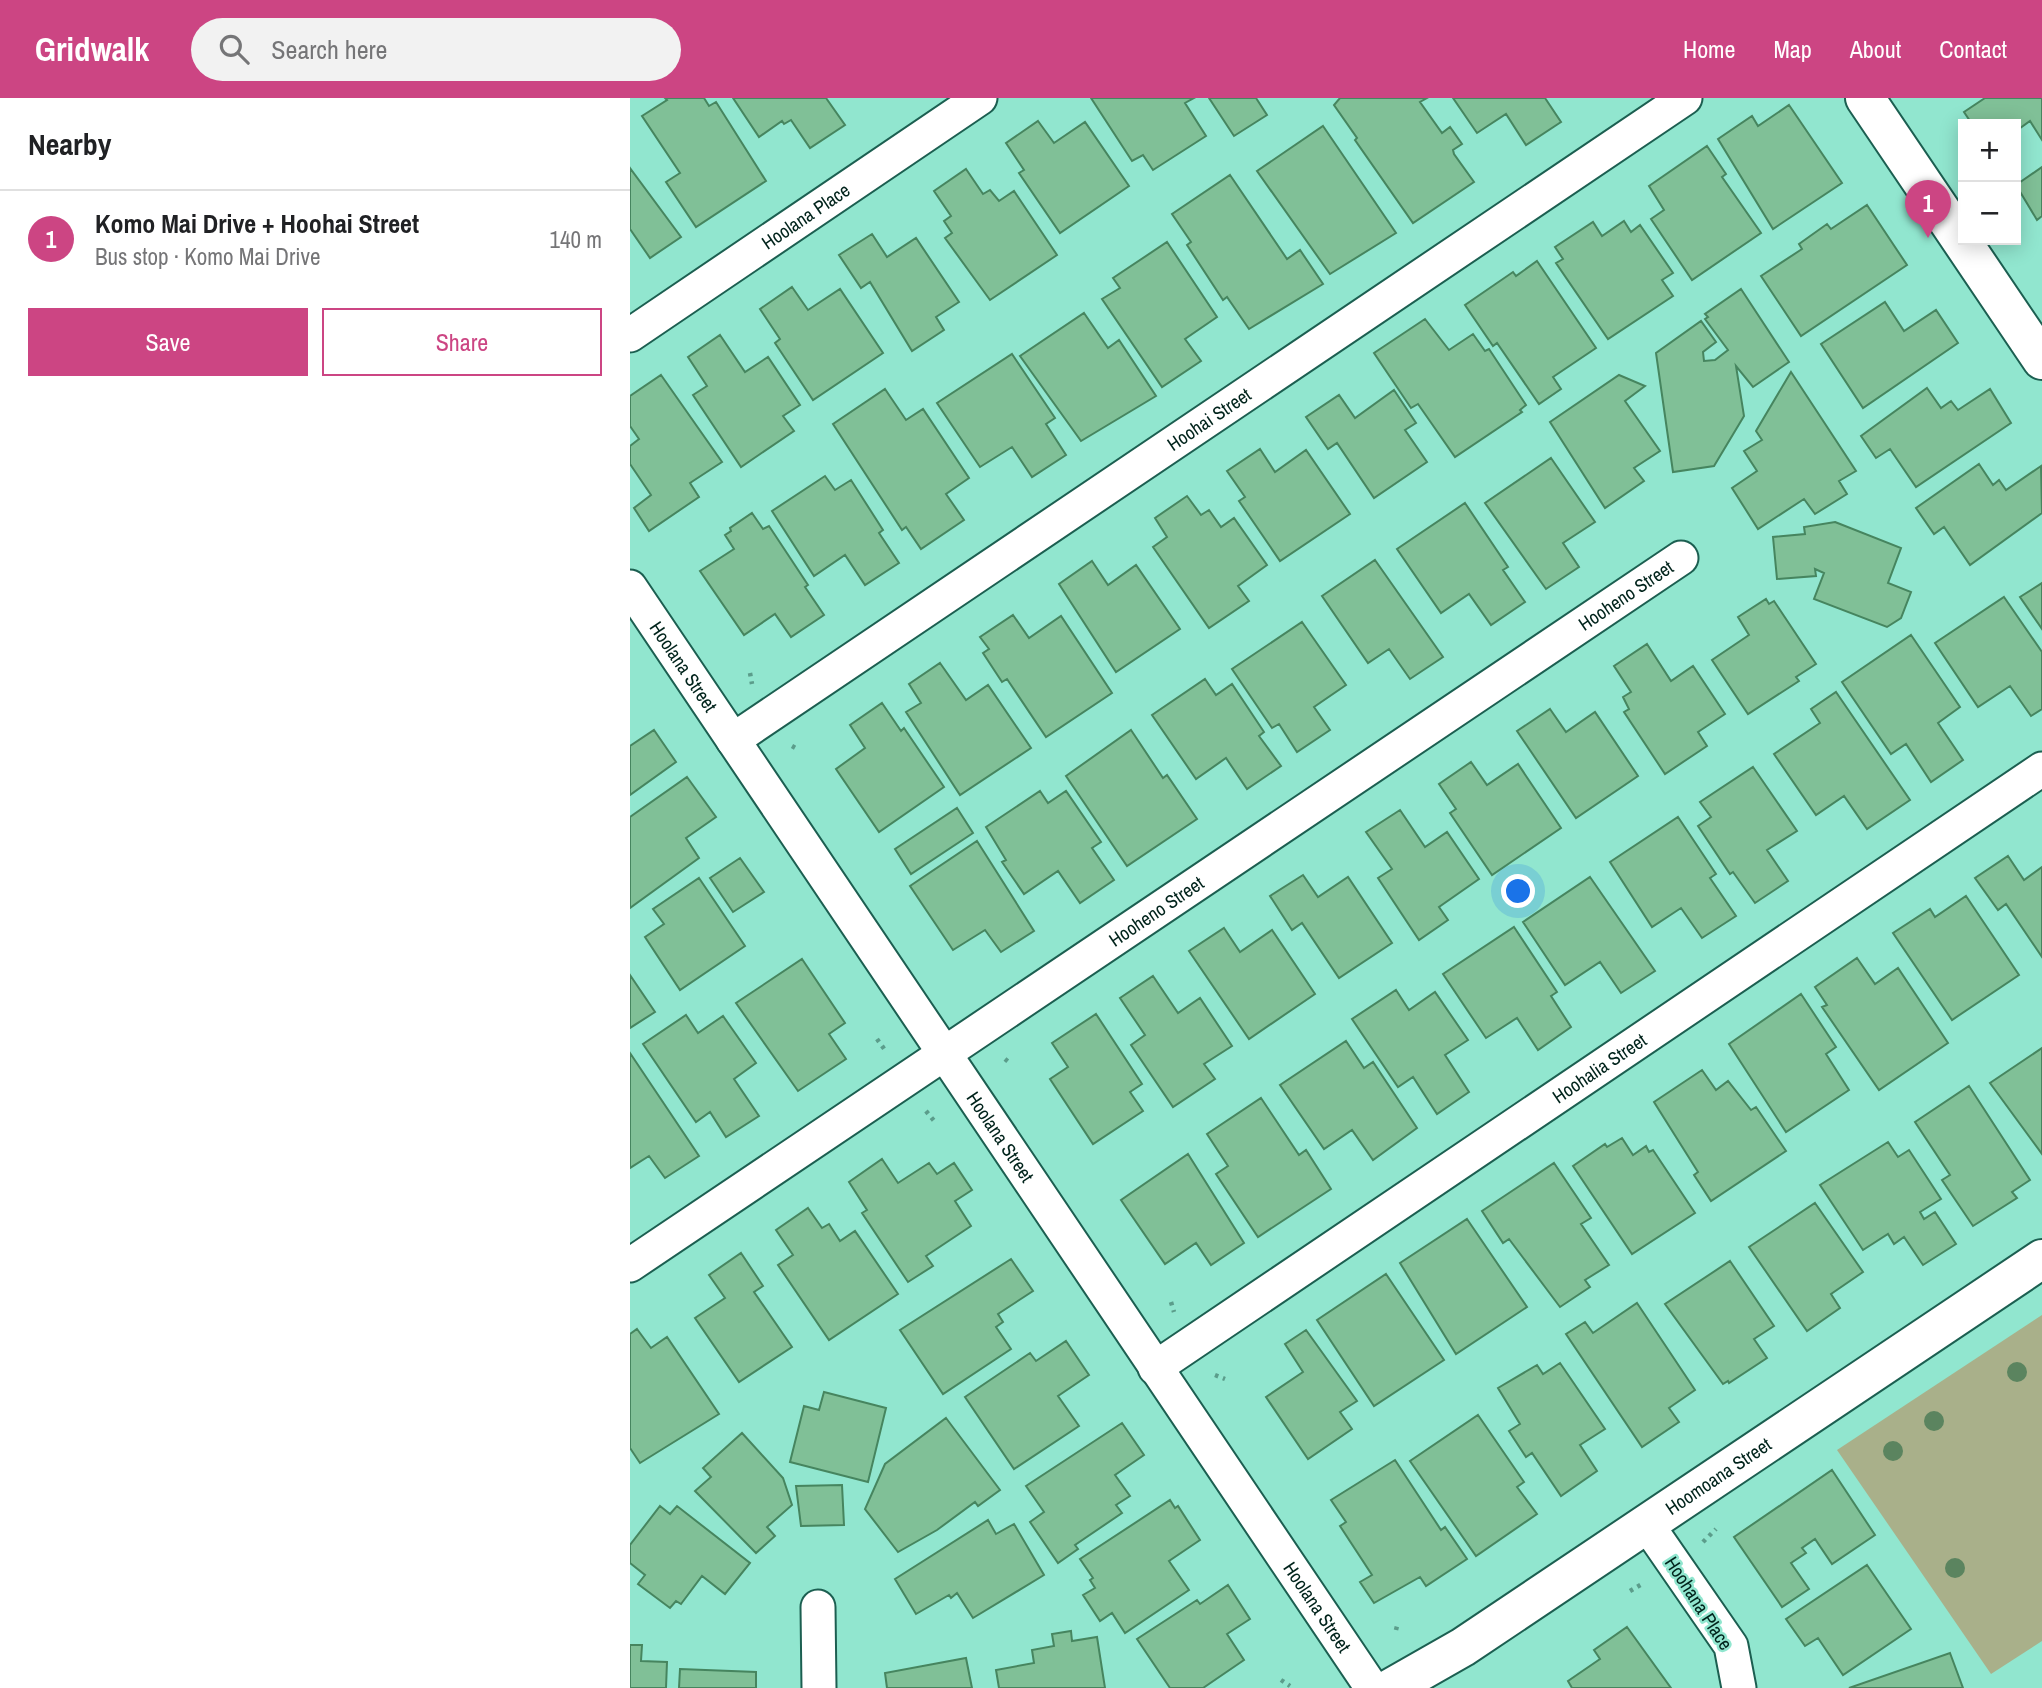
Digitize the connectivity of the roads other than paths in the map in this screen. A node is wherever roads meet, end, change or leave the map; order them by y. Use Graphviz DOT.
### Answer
graph roads {
  1 [pos="980,98"];
  2 [pos="1685,98"];
  3 [pos="1865,98"];
  4 [pos="630,335"];
  5 [pos="2042,360"];
  6 [pos="1681,558"];
  7 [pos="630,587"];
  8 [pos="733,740"];
  9 [pos="2042,769"];
  10 [pos="944,1054"];
  11 [pos="2042,1259"];
  12 [pos="630,1265"];
  13 [pos="1155,1368"];
  14 [pos="1646,1523"];
  15 [pos="818,1607"];
  16 [pos="819,1688"];
  17 [pos="1372,1688"];
  18 [pos="1391,1688"];
  19 [pos="1739,1688"];
  1 -- 4 [label="street, Hoolana Place"];
  2 -- 8 [label="street, Hoohai Street"];
  3 -- 5 [label="street"];
  6 -- 10 [label="street, Hooheno Street"];
  7 -- 8 [label="street, Hoolana Street"];
  8 -- 10 [label="street, Hoolana Street"];
  9 -- 13 [label="street, Hoohalia Street"];
  10 -- 12 [label="street, Hooheno Street"];
  10 -- 13 [label="street, Hoolana Street"];
  11 -- 14 [label="street, Hoomoana Street"];
  13 -- 17 [label="street, Hoolana Street"];
  14 -- 18 [label="street, Hoomoana Street"];
  14 -- 19 [label="street, Hoohana Place"];
  15 -- 16 [label="street"];
}
